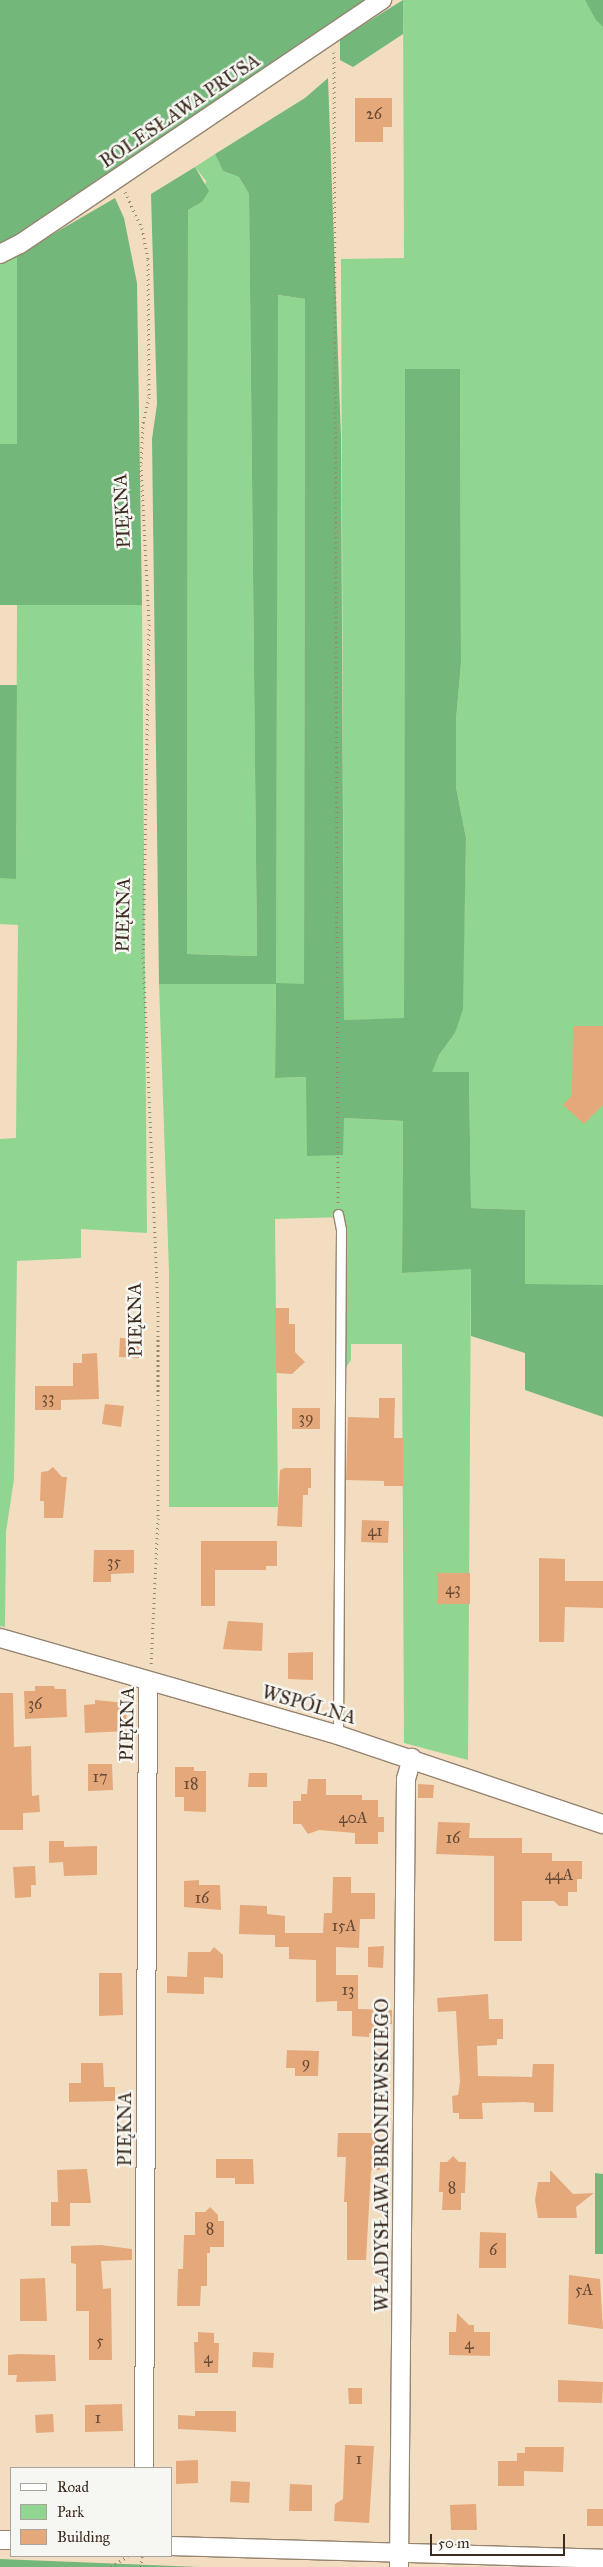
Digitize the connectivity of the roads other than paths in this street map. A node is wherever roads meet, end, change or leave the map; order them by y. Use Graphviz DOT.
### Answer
graph roads {
  1 [pos="382,0"];
  2 [pos="0,254"];
  3 [pos="338,1214"];
  4 [pos="0,1638"];
  5 [pos="148,1683"];
  6 [pos="338,1735"];
  7 [pos="412,1758"];
  8 [pos="603,1824"];
  9 [pos="144,2467"];
  10 [pos="172,2546"];
  11 [pos="400,2560"];
  12 [pos="603,2560"];
  1 -- 2 [label="street, BOLESŁAWA PRUSA"];
  3 -- 6 [label="lane"];
  4 -- 5 [label="street, WSPÓLNA"];
  5 -- 6 [label="street, WSPÓLNA"];
  5 -- 9 [label="street, PIĘKNA"];
  6 -- 7 [label="street, WSPÓLNA"];
  7 -- 8 [label="street, WSPÓLNA"];
  7 -- 11 [label="street, WŁADYSŁAWA BRONIEWSKIEGO"];
  10 -- 11 [label="street"];
  11 -- 12 [label="street"];
}
